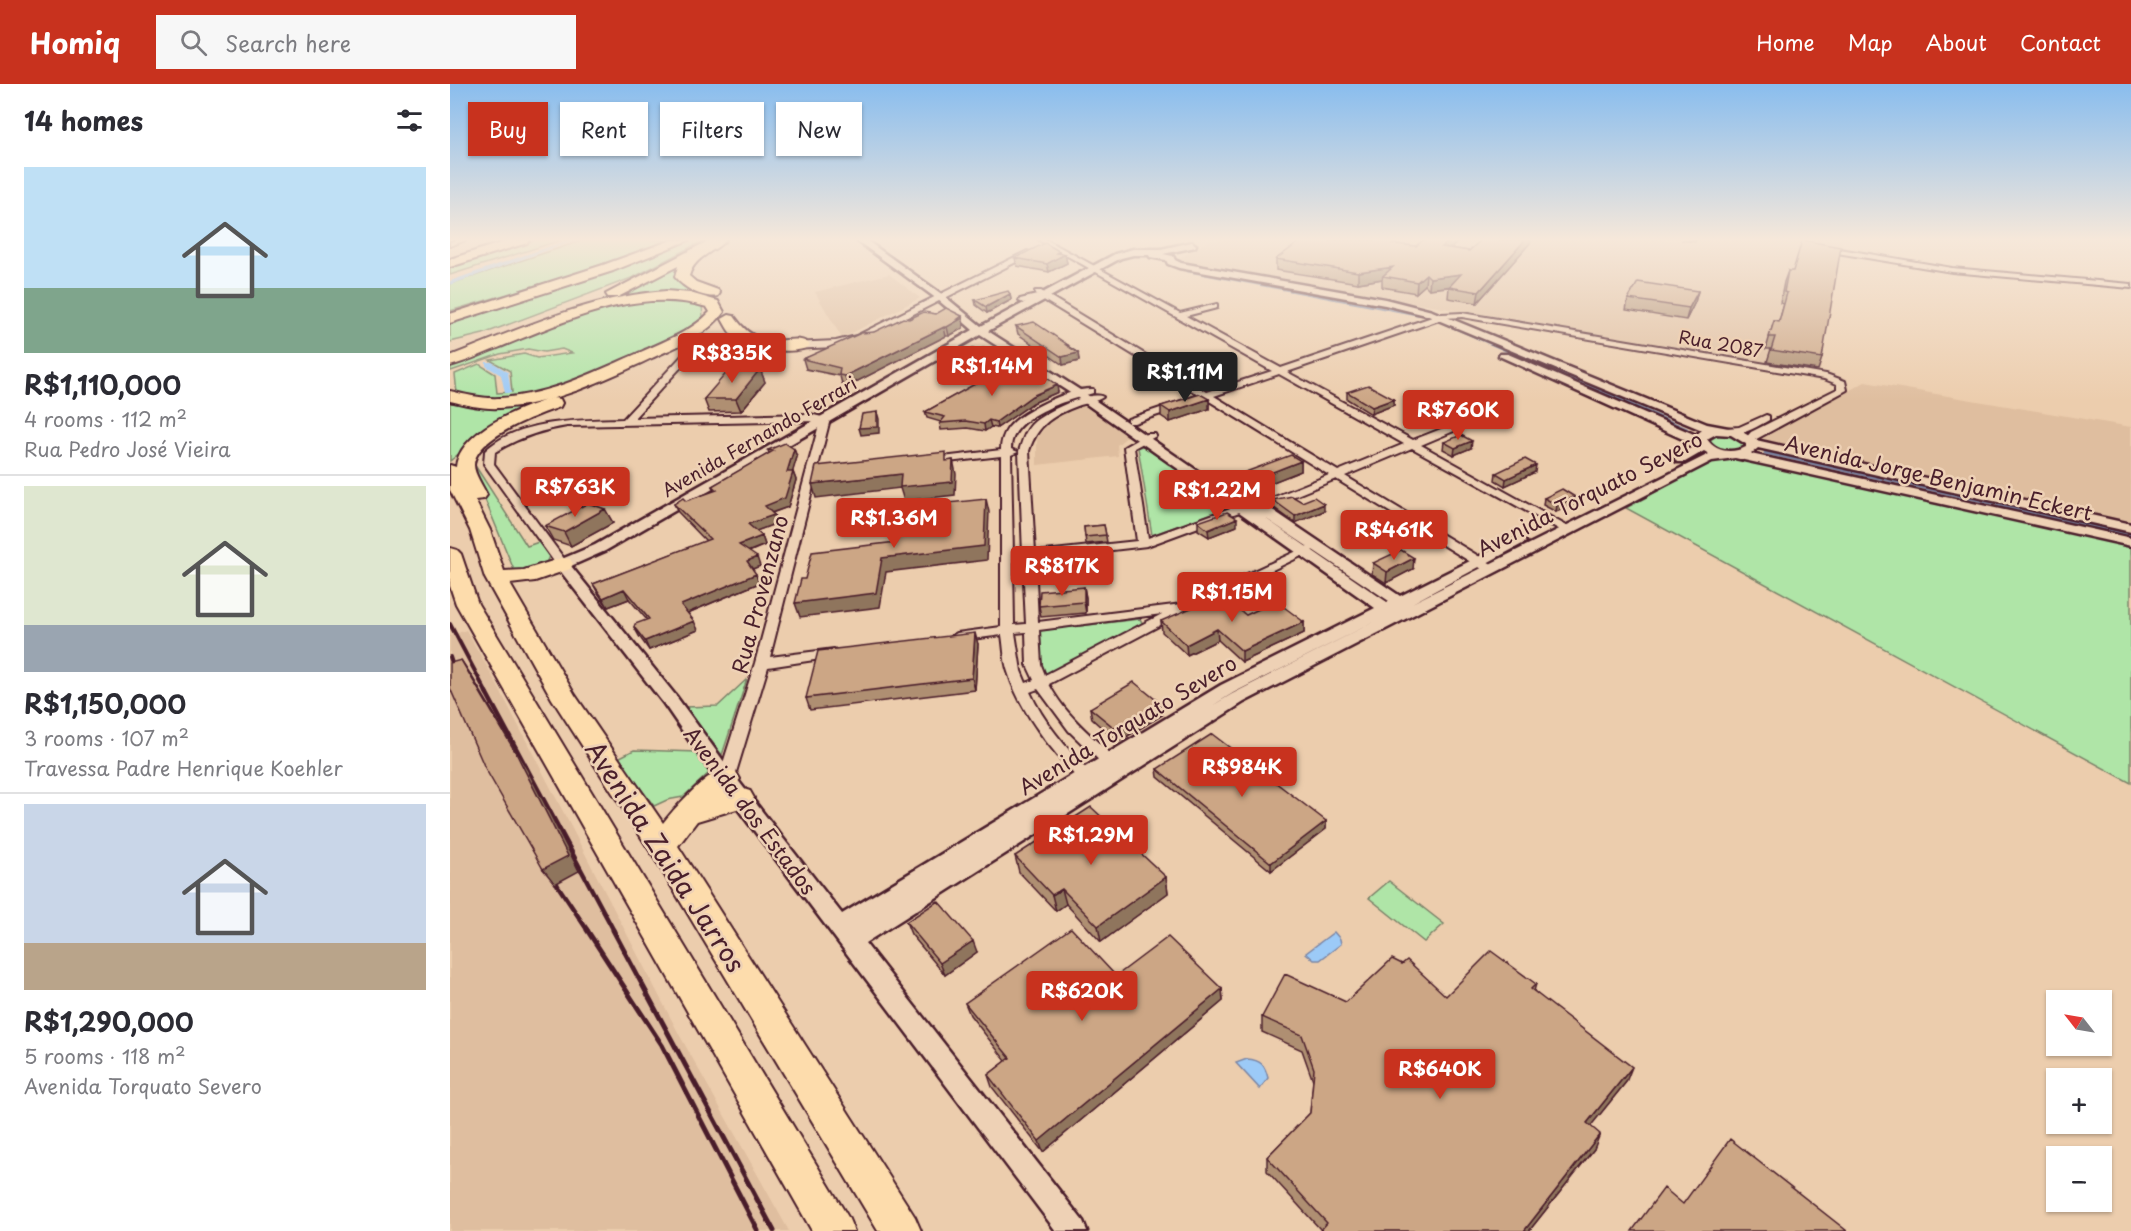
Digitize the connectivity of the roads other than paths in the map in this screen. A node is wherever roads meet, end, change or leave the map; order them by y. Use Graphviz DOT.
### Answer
graph roads {
  1 [pos="529,294"];
  2 [pos="614,294"];
  3 [pos="705,294"];
  4 [pos="948,294"];
  5 [pos="1041,294"];
  6 [pos="1137,294"];
  7 [pos="1294,294"];
  8 [pos="1338,294"];
  9 [pos="945,295"];
  10 [pos="609,296"];
  11 [pos="1215,306"];
  12 [pos="729,308"];
  13 [pos="1178,316"];
  14 [pos="1442,317"];
  15 [pos="450,319"];
  16 [pos="1494,320"];
  17 [pos="1425,322"];
  18 [pos="982,326"];
  19 [pos="528,331"];
  20 [pos="1472,331"];
  21 [pos="802,345"];
  22 [pos="453,355"];
  23 [pos="1279,371"];
  24 [pos="1800,373"];
  25 [pos="875,386"];
  26 [pos="450,396"];
  27 [pos="1089,396"];
  28 [pos="1206,396"];
  29 [pos="810,417"];
  30 [pos="825,419"];
  31 [pos="626,421"];
  32 [pos="1131,421"];
  33 [pos="1450,429"];
  34 [pos="1721,431"];
  35 [pos="1146,437"];
  36 [pos="1751,441"];
  37 [pos="1702,443"];
  38 [pos="1413,445"];
  39 [pos="1024,451"];
  40 [pos="1006,453"];
  41 [pos="1732,454"];
  42 [pos="915,463"];
  43 [pos="450,471"];
  44 [pos="1338,476"];
  45 [pos="1259,507"];
  46 [pos="1240,508"];
  47 [pos="1562,526"];
  48 [pos="2131,528"];
  49 [pos="480,530"];
  50 [pos="2131,542"];
  51 [pos="1143,544"];
  52 [pos="1310,548"];
  53 [pos="450,554"];
  54 [pos="1029,557"];
  55 [pos="1007,560"];
  56 [pos="562,564"];
  57 [pos="1485,565"];
  58 [pos="450,575"];
  59 [pos="496,579"];
  60 [pos="467,604"];
  61 [pos="1185,607"];
  62 [pos="1399,609"];
  63 [pos="1032,628"];
  64 [pos="1008,631"];
  65 [pos="938,640"];
  66 [pos="844,652"];
  67 [pos="762,663"];
  68 [pos="1040,683"];
  69 [pos="1022,690"];
  70 [pos="1115,767"];
  71 [pos="1090,782"];
  72 [pos="733,788"];
  73 [pos="662,846"];
  74 [pos="845,934"];
  75 [pos="834,1231"];
  76 [pos="901,1231"];
  77 [pos="1073,1231"];
  1 -- 15 [label="highway"];
  2 -- 10 [label="highway"];
  3 -- 12 [label="highway"];
  4 -- 9 [label="street"];
  5 -- 18 [label="street, Avenida Fernando Ferrari"];
  5 -- 18 [label="street, Avenida Fernando Ferrari"];
  5 -- 28 [label="street"];
  6 -- 13 [label="street"];
  7 -- 17 [label="street"];
  8 -- 14 [label="street"];
  9 -- 18 [label="street"];
  9 -- 21 [label="street"];
  10 -- 19 [label="highway"];
  10 -- 22 [label="highway"];
  11 -- 13 [label="street"];
  12 -- 21 [label="highway"];
  12 -- 49 [label="highway"];
  13 -- 23 [label="street"];
  14 -- 16 [label="street, Rua 2087"];
  14 -- 17 [label="street"];
  14 -- 20 [label="street"];
  16 -- 20 [label="street"];
  16 -- 24 [label="street, Rua 2087"];
  17 -- 23 [label="street"];
  17 -- 37 [label="street"];
  18 -- 25 [label="street, Avenida Fernando Ferrari"];
  18 -- 27 [label="street"];
  19 -- 22 [label="highway"];
  19 -- 26 [label="highway"];
  20 -- 34 [label="street"];
  21 -- 31 [label="street"];
  23 -- 28 [label="street"];
  23 -- 38 [label="street"];
  24 -- 34 [label="street, Avenida Torquato Severo"];
  24 -- 36 [label="street, Rua 2087"];
  25 -- 29 [label="street, Avenida Fernando Ferrari"];
  25 -- 30 [label="street, Avenida Fernando Ferrari"];
  27 -- 32 [label="street"];
  27 -- 35 [label="street"];
  27 -- 39 [label="street"];
  27 -- 40 [label="street"];
  28 -- 32 [label="street"];
  28 -- 44 [label="street"];
  29 -- 30 [label="street"];
  29 -- 31 [label="street"];
  29 -- 56 [label="street, Avenida Fernando Ferrari"];
  30 -- 56 [label="street, Avenida Fernando Ferrari"];
  30 -- 67 [label="street, Rua Provenzano"];
  31 -- 56 [label="street, Avenida dos Estados"];
  32 -- 35 [label="street"];
  33 -- 38 [label="street"];
  34 -- 36 [label="street, Avenida Jorge Benjamin Eckert"];
  34 -- 37 [label="street, Avenida Torquato Severo"];
  35 -- 45 [label="street"];
  35 -- 46 [label="street"];
  35 -- 51 [label="street"];
  36 -- 41 [label="street"];
  36 -- 48 [label="street, Avenida Jorge Benjamin Eckert"];
  37 -- 41 [label="street, Avenida Jorge Benjamin Eckert"];
  37 -- 47 [label="street, Avenida Torquato Severo"];
  38 -- 44 [label="street"];
  38 -- 47 [label="street"];
  39 -- 40 [label="street"];
  39 -- 54 [label="street"];
  40 -- 42 [label="street"];
  40 -- 55 [label="street"];
  41 -- 47 [label="street, Avenida Torquato Severo"];
  41 -- 50 [label="street, Avenida Jorge Benjamin Eckert"];
  43 -- 49 [label="highway, Avenida Zaida Jarros"];
  44 -- 45 [label="street"];
  44 -- 57 [label="street"];
  45 -- 46 [label="street"];
  45 -- 52 [label="street"];
  46 -- 51 [label="street"];
  46 -- 52 [label="street"];
  47 -- 57 [label="street, Avenida Torquato Severo"];
  49 -- 59 [label="highway, Avenida Zaida Jarros"];
  51 -- 54 [label="street"];
  52 -- 61 [label="street"];
  52 -- 62 [label="street"];
  53 -- 60 [label="highway, Avenida Zaida Jarros"];
  54 -- 55 [label="street"];
  54 -- 63 [label="street"];
  55 -- 64 [label="street"];
  56 -- 59 [label="highway"];
  56 -- 72 [label="street, Avenida dos Estados"];
  57 -- 62 [label="street, Avenida Torquato Severo"];
  58 -- 60 [label="highway"];
  59 -- 73 [label="highway, Avenida Zaida Jarros"];
  60 -- 75 [label="highway, Avenida Zaida Jarros"];
  61 -- 63 [label="street"];
  61 -- 68 [label="street"];
  62 -- 70 [label="street, Avenida Torquato Severo"];
  63 -- 64 [label="street"];
  63 -- 68 [label="street"];
  64 -- 65 [label="street"];
  64 -- 69 [label="street"];
  66 -- 67 [label="street"];
  67 -- 72 [label="street, Rua Provenzano"];
  68 -- 69 [label="street"];
  68 -- 70 [label="street"];
  69 -- 71 [label="street"];
  70 -- 71 [label="street, Avenida Torquato Severo"];
  71 -- 74 [label="street, Avenida Torquato Severo"];
  72 -- 73 [label="highway"];
  72 -- 74 [label="street, Avenida dos Estados"];
  73 -- 76 [label="highway, Avenida Zaida Jarros"];
  74 -- 77 [label="street, Avenida dos Estados"];
}
